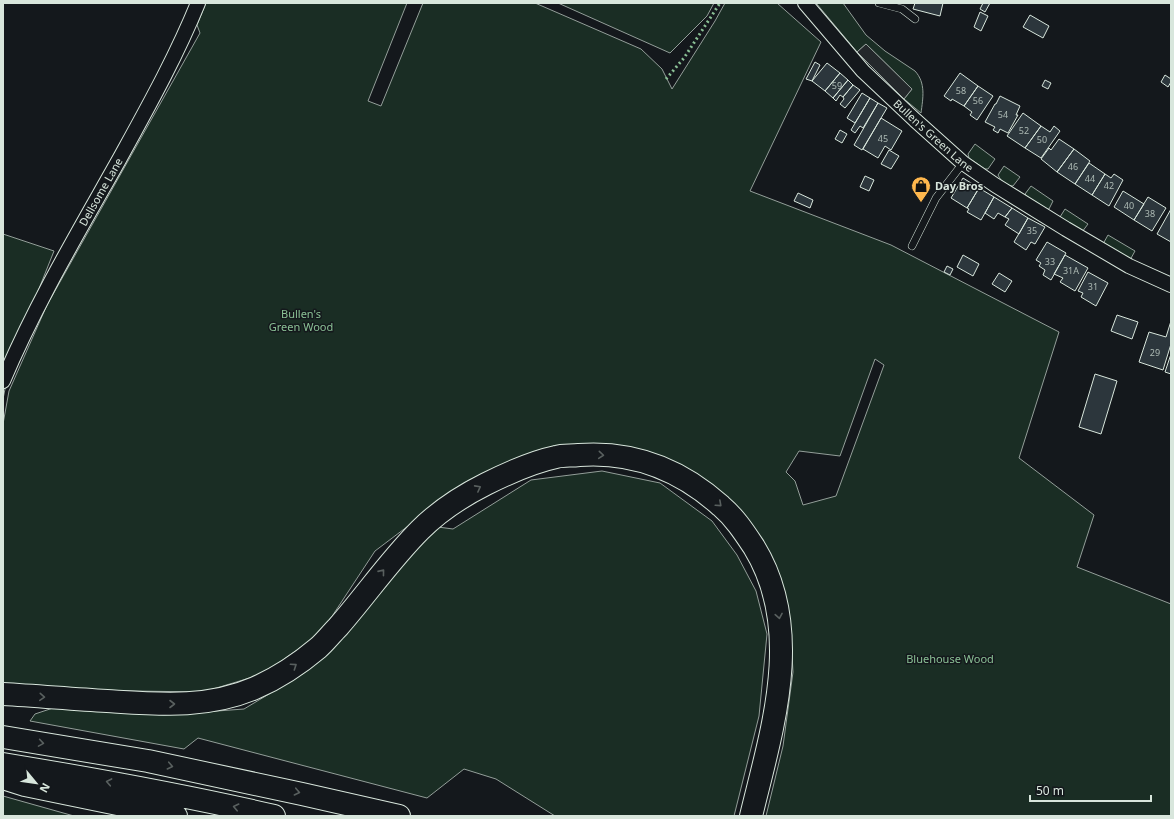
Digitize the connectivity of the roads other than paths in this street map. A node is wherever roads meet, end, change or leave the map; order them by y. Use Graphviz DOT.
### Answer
graph roads {
  1 [pos="198,3"];
  2 [pos="806,3"];
  3 [pos="879,3"];
  4 [pos="914,19"];
  5 [pos="964,163"];
  6 [pos="912,246"];
  7 [pos="1171,285"];
  8 [pos="3,381"];
  9 [pos="3,694"];
  10 [pos="3,737"];
  11 [pos="3,764"];
  12 [pos="3,778"];
  13 [pos="176,816"];
  14 [pos="274,816"];
  15 [pos="399,816"];
  16 [pos="751,816"];
  1 -- 8 [label="street, Dellsome Lane"];
  2 -- 5 [label="street, Bullen's Green Lane"];
  3 -- 4 [label="lane"];
  5 -- 6 [label="lane"];
  5 -- 7 [label="street, Bullen's Green Lane"];
  9 -- 16 [label="highway, one-way"];
  10 -- 15 [label="highway, one-way"];
  14 -- 11 [label="highway, one-way"];
  12 -- 13 [label="highway"];
}
